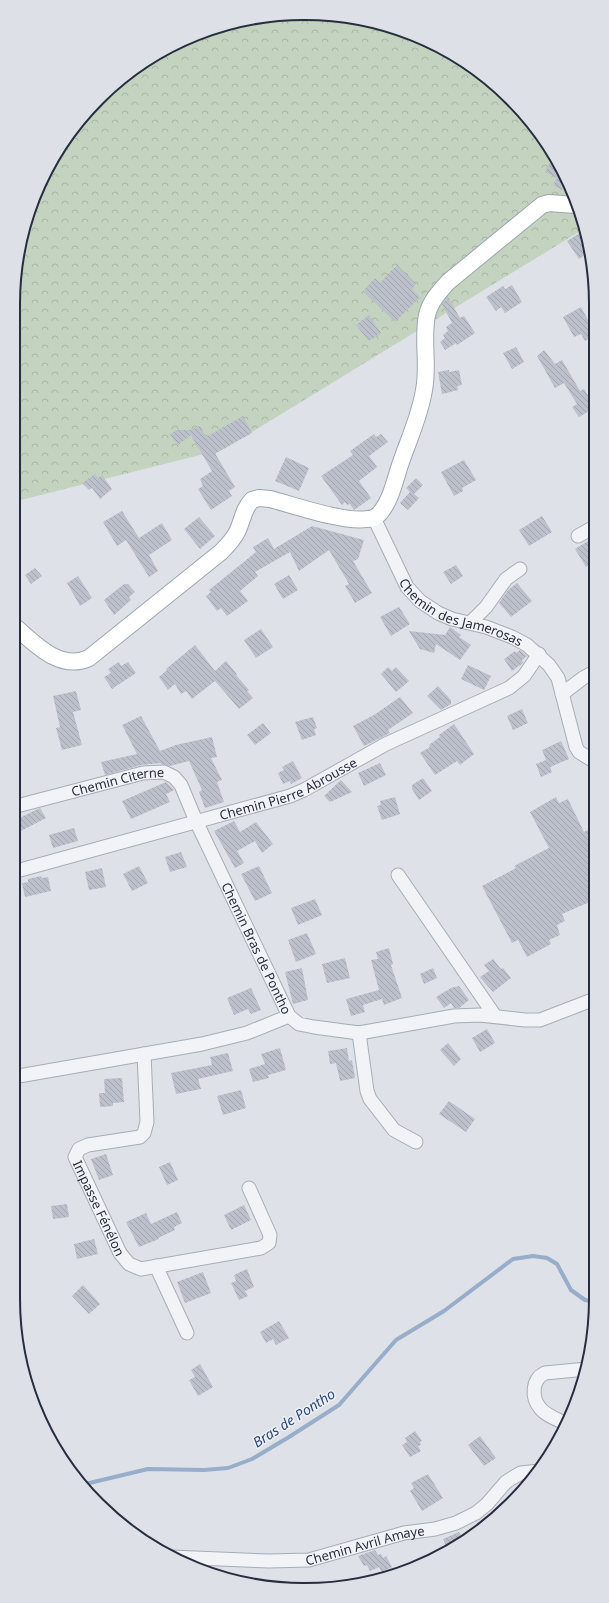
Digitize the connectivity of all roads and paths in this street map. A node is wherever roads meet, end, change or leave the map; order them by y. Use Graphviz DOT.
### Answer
graph roads {
  1 [pos="571,205"];
  2 [pos="374,518"];
  3 [pos="589,530"];
  4 [pos="578,536"];
  5 [pos="520,569"];
  6 [pos="470,623"];
  7 [pos="20,631"];
  8 [pos="539,654"];
  9 [pos="589,675"];
  10 [pos="562,694"];
  11 [pos="589,758"];
  12 [pos="20,805"];
  13 [pos="196,821"];
  14 [pos="20,870"];
  15 [pos="398,876"];
  16 [pos="589,1001"];
  17 [pos="289,1016"];
  18 [pos="495,1016"];
  19 [pos="359,1032"];
  20 [pos="144,1054"];
  21 [pos="20,1076"];
  22 [pos="416,1142"];
  23 [pos="249,1188"];
  24 [pos="156,1266"];
  25 [pos="187,1333"];
  26 [pos="580,1369"];
  27 [pos="561,1421"];
  28 [pos="530,1472"];
  29 [pos="188,1558"];
  1 -- 2 [label="main road"];
  2 -- 6 [label="street, Chemin des Jamerosas"];
  2 -- 7 [label="main road"];
  3 -- 4 [label="street"];
  5 -- 6 [label="street"];
  6 -- 8 [label="street, Chemin des Jamerosas"];
  8 -- 10 [label="street, Chemin des Jamerosas"];
  8 -- 13 [label="street, Chemin Pierre Abrousse"];
  9 -- 10 [label="street"];
  10 -- 11 [label="street, Chemin des Jamerosas"];
  12 -- 13 [label="street, Chemin Citerne"];
  13 -- 14 [label="street, Chemin Pierre Abrousse"];
  13 -- 17 [label="street, Chemin Bras de Pontho"];
  15 -- 18 [label="street"];
  16 -- 18 [label="street, Chemin Bras de Pontho"];
  17 -- 19 [label="street, Chemin Bras de Pontho"];
  17 -- 20 [label="street"];
  18 -- 19 [label="street, Chemin Bras de Pontho"];
  19 -- 22 [label="street"];
  20 -- 21 [label="street"];
  20 -- 24 [label="street, Impasse Fénélon"];
  23 -- 24 [label="street, Impasse Fénélon"];
  24 -- 25 [label="street"];
  26 -- 27 [label="street"];
  28 -- 29 [label="street, Chemin Avril Amaye"];
}
